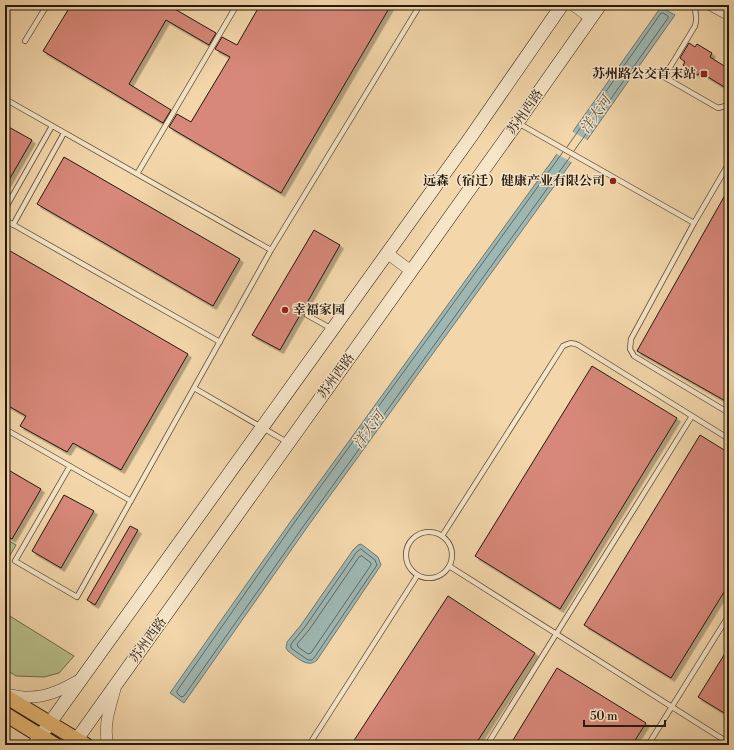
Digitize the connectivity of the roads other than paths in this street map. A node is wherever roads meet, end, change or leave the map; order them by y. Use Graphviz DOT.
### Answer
graph roads {
  1 [pos="47,5"];
  2 [pos="230,5"];
  3 [pos="420,5"];
  4 [pos="562,5"];
  5 [pos="573,5"];
  6 [pos="600,5"];
  7 [pos="693,5"];
  8 [pos="709,5"];
  9 [pos="729,16"];
  10 [pos="591,18"];
  11 [pos="25,42"];
  12 [pos="5,99"];
  13 [pos="729,105"];
  14 [pos="517,123"];
  15 [pos="52,126"];
  16 [pos="64,133"];
  17 [pos="729,163"];
  18 [pos="137,174"];
  19 [pos="5,209"];
  20 [pos="5,220"];
  21 [pos="694,223"];
  22 [pos="14,225"];
  23 [pos="271,250"];
  24 [pos="387,253"];
  25 [pos="411,271"];
  26 [pos="307,314"];
  27 [pos="332,329"];
  28 [pos="220,342"];
  29 [pos="194,388"];
  30 [pos="729,413"];
  31 [pos="692,416"];
  32 [pos="262,428"];
  33 [pos="5,429"];
  34 [pos="729,439"];
  35 [pos="288,443"];
  36 [pos="70,466"];
  37 [pos="131,501"];
  38 [pos="442,536"];
  39 [pos="449,566"];
  40 [pos="417,576"];
  41 [pos="729,615"];
  42 [pos="556,634"];
  43 [pos="83,678"];
  44 [pos="118,682"];
  45 [pos="5,695"];
  46 [pos="672,707"];
  47 [pos="5,714"];
  48 [pos="50,724"];
  49 [pos="38,741"];
  50 [pos="78,743"];
  51 [pos="729,743"];
  52 [pos="55,745"];
  53 [pos="108,745"];
  54 [pos="309,745"];
  55 [pos="487,745"];
  56 [pos="648,745"];
  1 -- 11 [label="lane"];
  2 -- 18 [label="lane"];
  3 -- 23 [label="lane"];
  4 -- 24 [label="main road"];
  5 -- 10 [label="street"];
  6 -- 10 [label="main road, 苏州西路"];
  7 -- 13 [label="lane"];
  8 -- 9 [label="street"];
  10 -- 14 [label="main road, 苏州西路"];
  12 -- 15 [label="lane"];
  14 -- 21 [label="lane"];
  14 -- 25 [label="main road, 苏州西路"];
  15 -- 16 [label="lane"];
  15 -- 19 [label="lane"];
  16 -- 18 [label="lane"];
  16 -- 22 [label="lane"];
  17 -- 21 [label="lane"];
  18 -- 23 [label="lane"];
  20 -- 22 [label="lane"];
  21 -- 30 [label="lane"];
  22 -- 28 [label="lane"];
  23 -- 28 [label="lane"];
  24 -- 25 [label="street"];
  24 -- 27 [label="main road"];
  25 -- 35 [label="main road, 苏州西路"];
  26 -- 27 [label="lane"];
  27 -- 32 [label="main road"];
  28 -- 29 [label="lane"];
  29 -- 32 [label="lane"];
  29 -- 37 [label="lane"];
  31 -- 34 [label="lane"];
  31 -- 38 [label="lane"];
  31 -- 42 [label="lane"];
  32 -- 35 [label="lane"];
  32 -- 43 [label="main road"];
  33 -- 36 [label="lane"];
  35 -- 44 [label="main road, 苏州西路"];
  36 -- 37 [label="lane"];
  36 -- 37 [label="lane"];
  38 -- 39 [label="lane"];
  38 -- 40 [label="lane"];
  39 -- 40 [label="lane"];
  39 -- 42 [label="lane"];
  40 -- 54 [label="lane"];
  41 -- 46 [label="lane"];
  42 -- 46 [label="lane"];
  42 -- 55 [label="lane"];
  43 -- 45 [label="street"];
  43 -- 48 [label="main road"];
  44 -- 50 [label="main road, 苏州西路"];
  44 -- 53 [label="street"];
  45 -- 48 [label="main road"];
  46 -- 51 [label="lane"];
  46 -- 56 [label="lane"];
  47 -- 49 [label="main road"];
  48 -- 49 [label="main road"];
  48 -- 50 [label="main road"];
  49 -- 52 [label="main road"];
}
